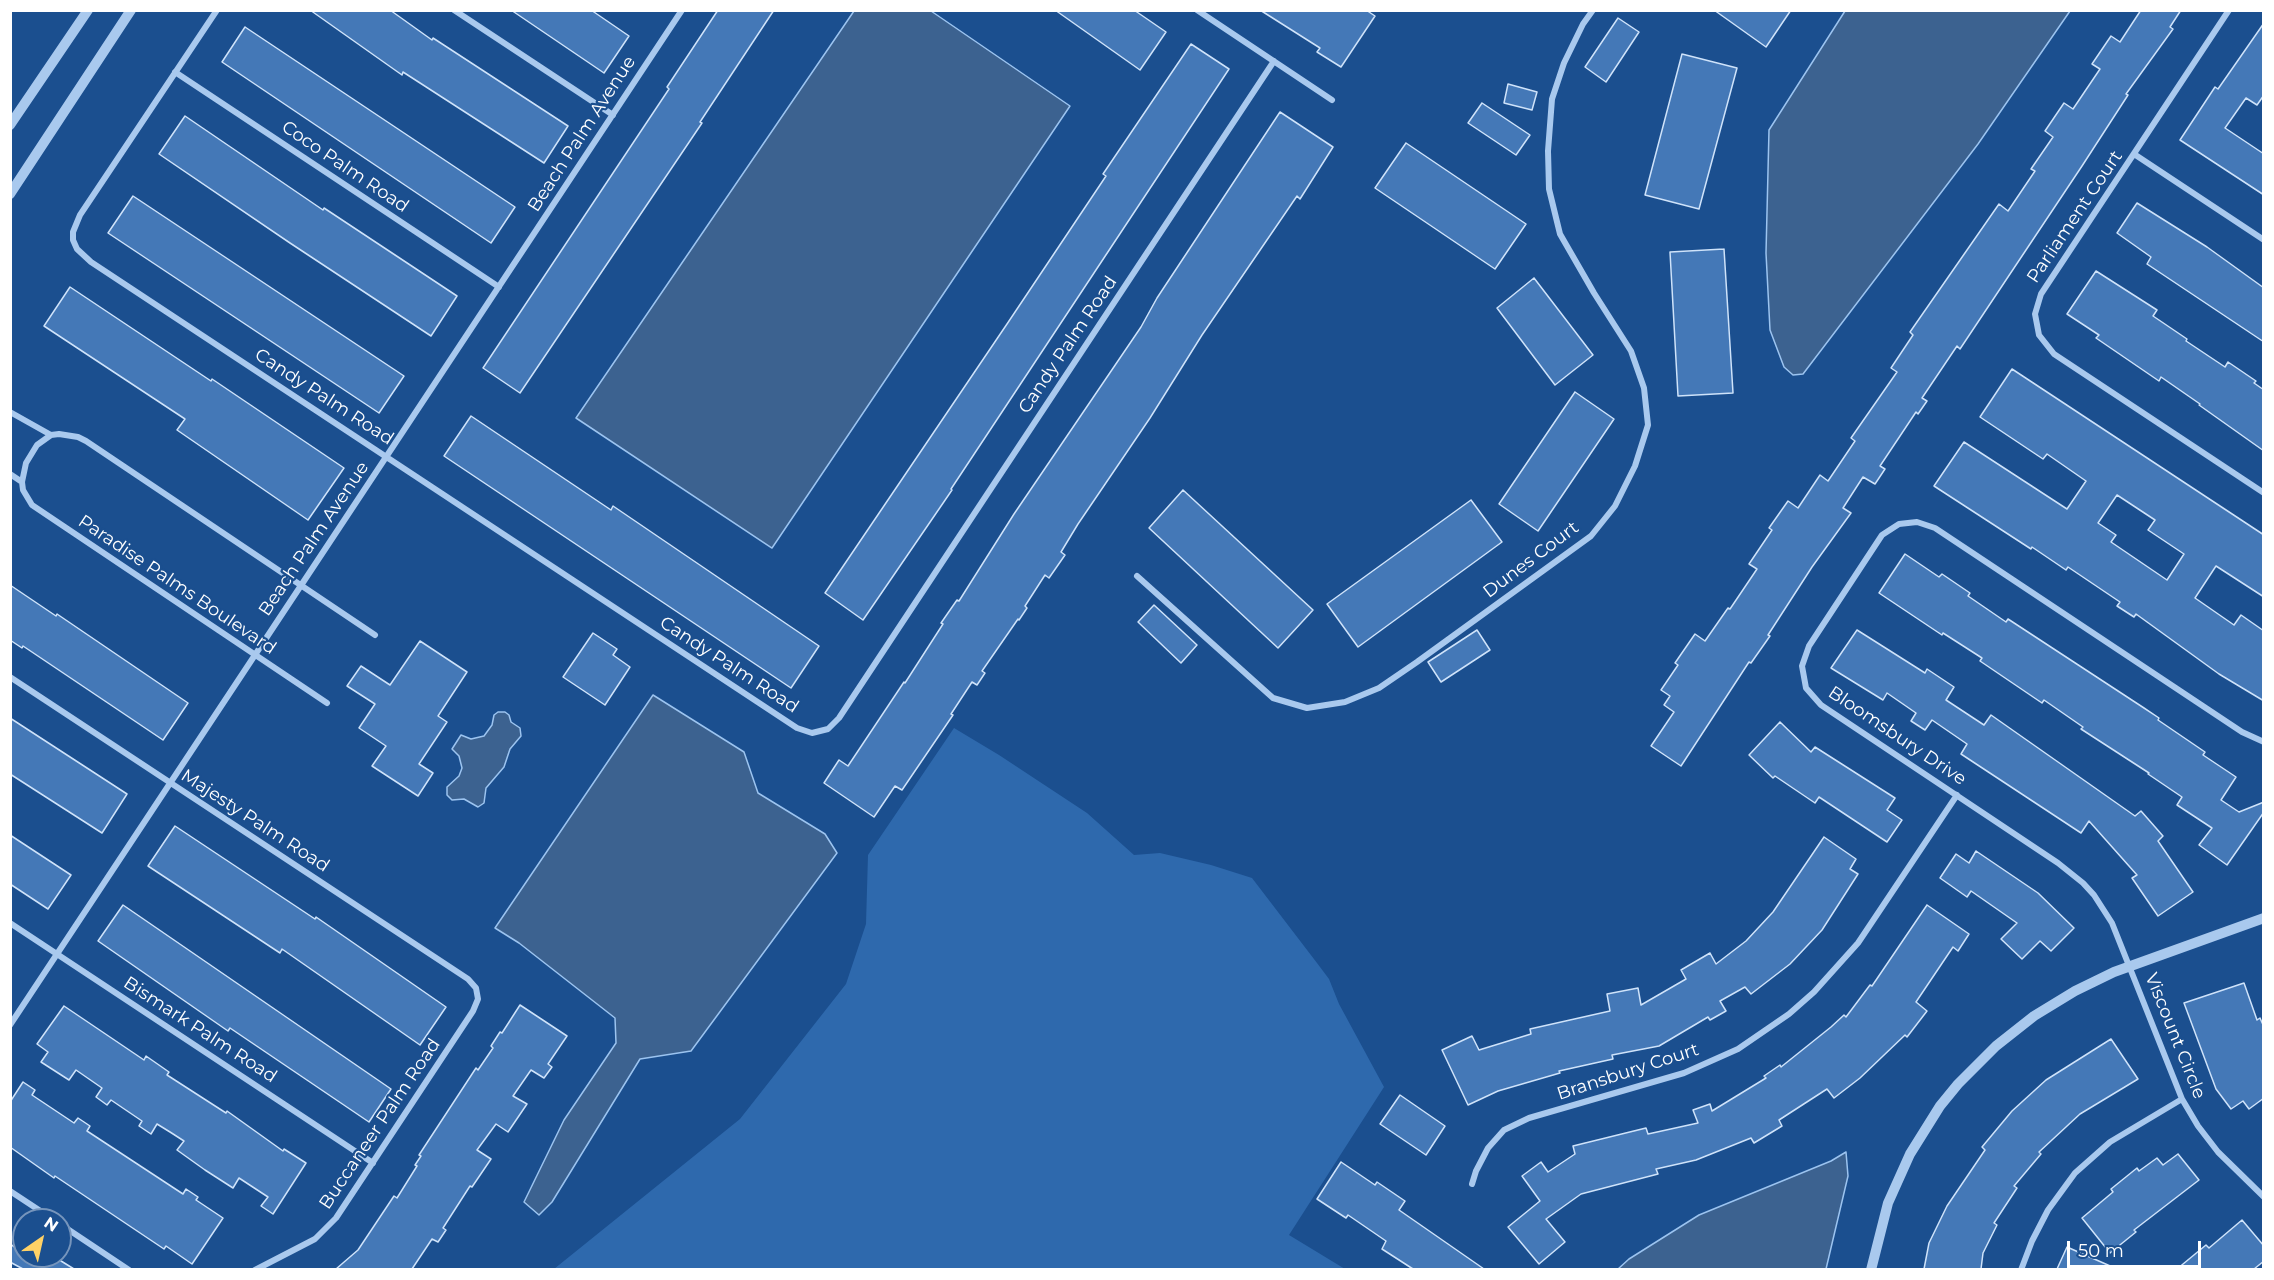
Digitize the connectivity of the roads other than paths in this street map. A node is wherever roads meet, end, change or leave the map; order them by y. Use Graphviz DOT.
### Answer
graph roads {
  1 [pos="88,10"];
  2 [pos="131,10"];
  3 [pos="217,10"];
  4 [pos="454,10"];
  5 [pos="682,10"];
  6 [pos="1197,10"];
  7 [pos="1593,10"];
  8 [pos="2229,10"];
  9 [pos="1274,61"];
  10 [pos="175,72"];
  11 [pos="1332,100"];
  12 [pos="612,115"];
  13 [pos="10,126"];
  14 [pos="2134,154"];
  15 [pos="10,195"];
  16 [pos="2264,240"];
  17 [pos="499,287"];
  18 [pos="10,411"];
  19 [pos="51,435"];
  20 [pos="387,457"];
  21 [pos="10,474"];
  22 [pos="22,482"];
  23 [pos="2264,493"];
  24 [pos="1137,576"];
  25 [pos="301,586"];
  26 [pos="375,635"];
  27 [pos="255,655"];
  28 [pos="10,677"];
  29 [pos="327,703"];
  30 [pos="2264,742"];
  31 [pos="170,783"];
  32 [pos="1957,795"];
  33 [pos="2264,918"];
  34 [pos="10,923"];
  35 [pos="57,954"];
  36 [pos="2130,967"];
  37 [pos="478,994"];
  38 [pos="10,1025"];
  39 [pos="2182,1099"];
  40 [pos="373,1163"];
  41 [pos="1472,1184"];
  42 [pos="10,1191"];
  43 [pos="2264,1197"];
  44 [pos="36,1208"];
  45 [pos="72,1232"];
  46 [pos="124,1268"];
  47 [pos="255,1269"];
  48 [pos="1871,1269"];
  49 [pos="2021,1269"];
  1 -- 13 [label="street"];
  2 -- 15 [label="street"];
  3 -- 10 [label="street"];
  4 -- 12 [label="street"];
  5 -- 12 [label="street, Beach Palm Avenue"];
  6 -- 9 [label="street"];
  7 -- 24 [label="street, Dunes Court"];
  8 -- 14 [label="street, Parliament Court"];
  9 -- 11 [label="street"];
  9 -- 20 [label="street, Candy Palm Road"];
  10 -- 17 [label="street, Coco Palm Road"];
  10 -- 20 [label="street, Candy Palm Road"];
  12 -- 17 [label="street, Beach Palm Avenue"];
  14 -- 16 [label="street"];
  14 -- 23 [label="street, Parliament Court"];
  17 -- 20 [label="street, Beach Palm Avenue"];
  18 -- 19 [label="street"];
  19 -- 22 [label="street"];
  19 -- 25 [label="street"];
  20 -- 25 [label="street, Beach Palm Avenue"];
  21 -- 22 [label="street, Paradise Palms Boulevard"];
  22 -- 27 [label="street, Paradise Palms Boulevard"];
  25 -- 26 [label="street"];
  25 -- 27 [label="street, Beach Palm Avenue"];
  27 -- 29 [label="street, Paradise Palms Boulevard"];
  27 -- 31 [label="street, Beach Palm Avenue"];
  28 -- 31 [label="street, Majesty Palm Road"];
  30 -- 32 [label="street, Bloomsbury Drive"];
  31 -- 35 [label="street, Beach Palm Avenue"];
  31 -- 37 [label="street, Majesty Palm Road"];
  32 -- 36 [label="street, Bloomsbury Drive"];
  32 -- 41 [label="street, Bransbury Court"];
  33 -- 36 [label="street"];
  34 -- 35 [label="street, Bismark Palm Road"];
  35 -- 38 [label="street, Beach Palm Avenue"];
  35 -- 40 [label="street, Bismark Palm Road"];
  36 -- 39 [label="street, Viscount Circle"];
  36 -- 48 [label="street"];
  37 -- 40 [label="street, Buccaneer Palm Road"];
  39 -- 43 [label="street, Viscount Circle"];
  39 -- 49 [label="street"];
  40 -- 47 [label="street, Buccaneer Palm Road"];
  42 -- 44 [label="street"];
  45 -- 46 [label="street"];
}
